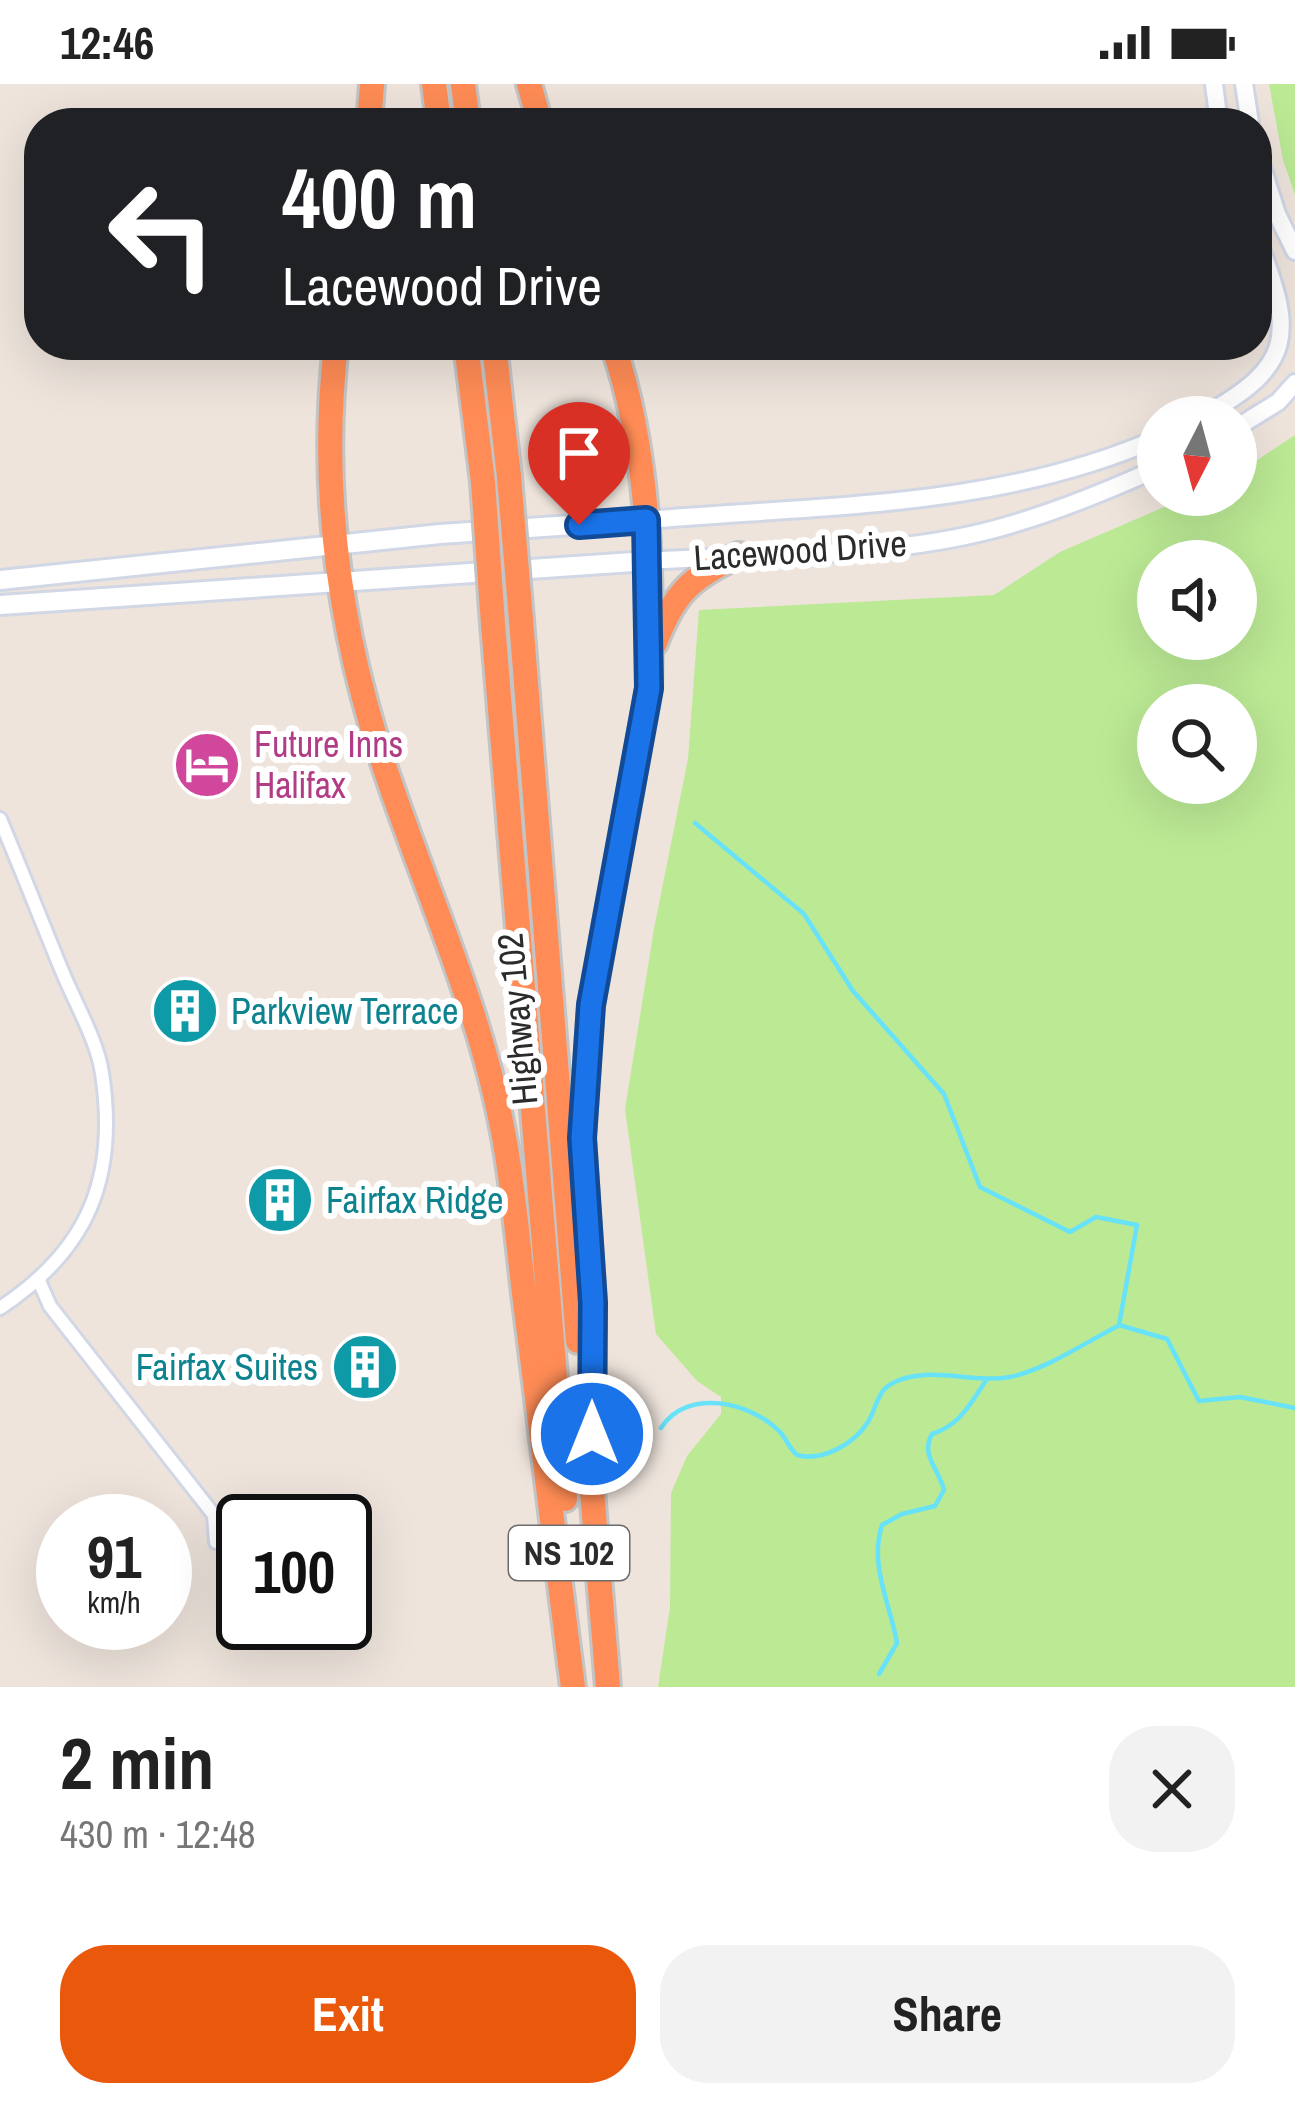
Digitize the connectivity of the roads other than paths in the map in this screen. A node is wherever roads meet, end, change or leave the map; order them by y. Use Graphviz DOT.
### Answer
graph roads {
  1 [pos="1272,198"];
  2 [pos="1295,251"];
  3 [pos="1272,270"];
  4 [pos="335,360"];
  5 [pos="468,360"];
  6 [pos="496,360"];
  7 [pos="617,360"];
  8 [pos="1295,383"];
  9 [pos="1237,396"];
  10 [pos="1257,415"];
  11 [pos="1137,446"];
  12 [pos="1137,477"];
  13 [pos="646,520"];
  14 [pos="336,545"];
  15 [pos="739,555"];
  16 [pos="648,561"];
  17 [pos="0,580"];
  18 [pos="341,582"];
  19 [pos="0,605"];
  20 [pos="650,656"];
  21 [pos="0,819"];
  22 [pos="39,1281"];
  23 [pos="0,1308"];
  24 [pos="592,1478"];
  25 [pos="215,1542"];
  26 [pos="576,1687"];
  27 [pos="608,1687"];
  1 -- 2 [label="street"];
  3 -- 9 [label="street"];
  4 -- 14 [label="highway"];
  5 -- 26 [label="highway, Highway 102 / NS 102, bridge"];
  6 -- 24 [label="highway, Highway 102 / NS 102, bridge"];
  7 -- 13 [label="highway"];
  8 -- 10 [label="street"];
  11 -- 13 [label="street, Lacewood Drive"];
  12 -- 15 [label="street, Lacewood Drive"];
  13 -- 14 [label="main road, Lacewood Drive"];
  13 -- 16 [label="highway"];
  14 -- 17 [label="main road, Lacewood Drive"];
  14 -- 18 [label="highway"];
  15 -- 16 [label="street, Lacewood Drive"];
  15 -- 20 [label="highway"];
  16 -- 18 [label="main road, Lacewood Drive"];
  16 -- 20 [label="highway"];
  18 -- 19 [label="main road, Lacewood Drive"];
  18 -- 26 [label="highway"];
  20 -- 24 [label="highway"];
  21 -- 22 [label="street"];
  22 -- 23 [label="street"];
  22 -- 25 [label="street"];
  24 -- 27 [label="highway, Highway 102 / NS 102"];
}
